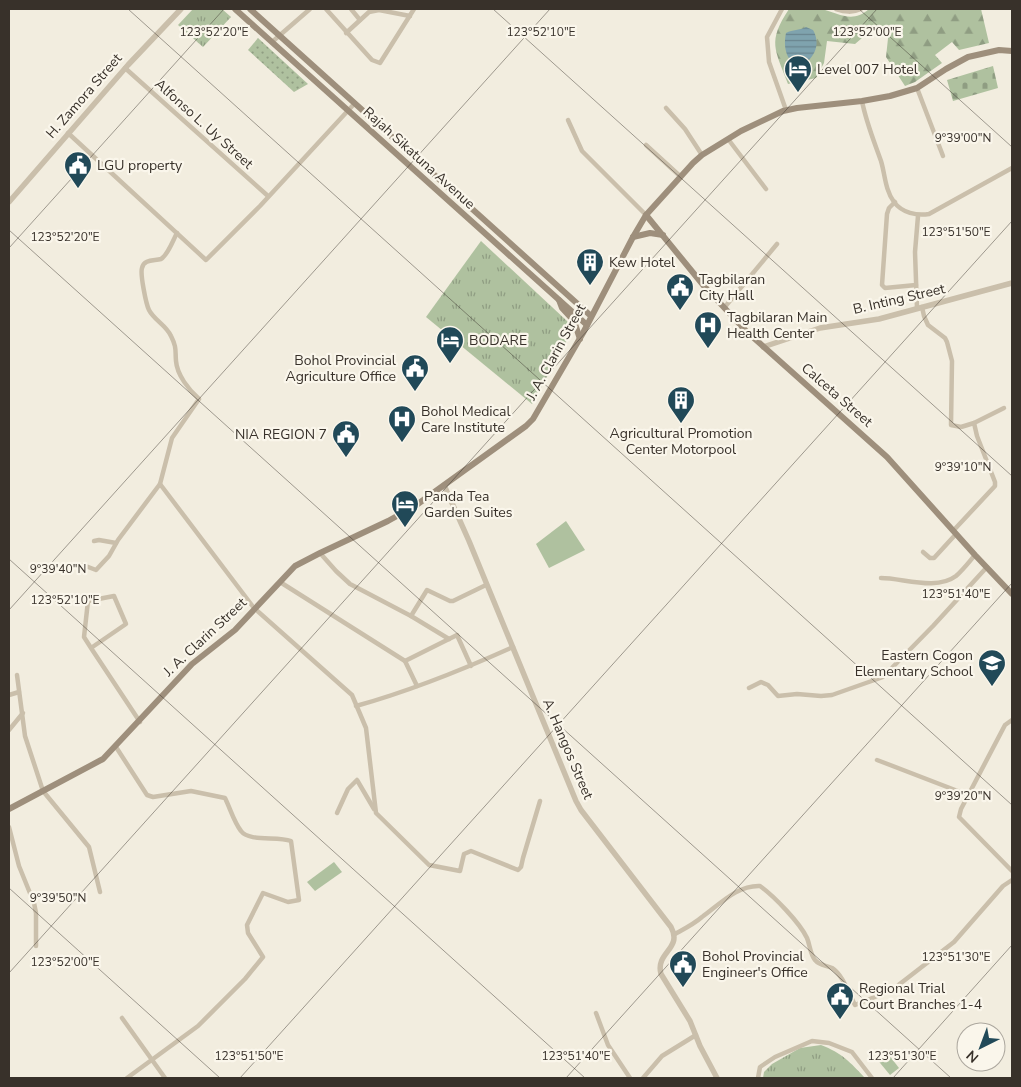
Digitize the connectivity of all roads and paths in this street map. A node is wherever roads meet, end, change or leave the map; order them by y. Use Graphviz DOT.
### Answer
graph roads {
  1 [pos="182,9"];
  2 [pos="235,9"];
  3 [pos="250,9"];
  4 [pos="310,9"];
  5 [pos="326,9"];
  6 [pos="351,9"];
  7 [pos="414,9"];
  8 [pos="782,9"];
  9 [pos="836,9"];
  10 [pos="861,9"];
  11 [pos="410,16"];
  12 [pos="360,20"];
  13 [pos="346,33"];
  14 [pos="279,34"];
  15 [pos="272,42"];
  16 [pos="1012,51"];
  17 [pos="125,68"];
  18 [pos="917,88"];
  19 [pos="345,94"];
  20 [pos="862,101"];
  21 [pos="338,102"];
  22 [pos="355,103"];
  23 [pos="666,108"];
  24 [pos="786,110"];
  25 [pos="348,111"];
  26 [pos="568,120"];
  27 [pos="68,133"];
  28 [pos="728,139"];
  29 [pos="646,145"];
  30 [pos="702,155"];
  31 [pos="943,156"];
  32 [pos="1012,168"];
  33 [pos="680,177"];
  34 [pos="766,189"];
  35 [pos="268,196"];
  36 [pos="9,202"];
  37 [pos="894,202"];
  38 [pos="646,215"];
  39 [pos="918,216"];
  40 [pos="495,230"];
  41 [pos="177,233"];
  42 [pos="663,235"];
  43 [pos="489,237"];
  44 [pos="633,237"];
  45 [pos="778,244"];
  46 [pos="1012,283"];
  47 [pos="916,285"];
  48 [pos="558,299"];
  49 [pos="724,308"];
  50 [pos="920,308"];
  51 [pos="591,316"];
  52 [pos="587,325"];
  53 [pos="580,339"];
  54 [pos="763,347"];
  55 [pos="1004,408"];
  56 [pos="974,423"];
  57 [pos="160,484"];
  58 [pos="444,486"];
  59 [pos="955,532"];
  60 [pos="94,541"];
  61 [pos="116,543"];
  62 [pos="924,552"];
  63 [pos="320,553"];
  64 [pos="975,555"];
  65 [pos="83,565"];
  66 [pos="987,567"];
  67 [pos="881,578"];
  68 [pos="280,582"];
  69 [pos="486,585"];
  70 [pos="1012,594"];
  71 [pos="254,608"];
  72 [pos="411,616"];
  73 [pos="449,639"];
  74 [pos="91,648"];
  75 [pos="513,648"];
  76 [pos="406,661"];
  77 [pos="472,666"];
  78 [pos="17,675"];
  79 [pos="417,686"];
  80 [pos="749,688"];
  81 [pos="19,692"];
  82 [pos="9,695"];
  83 [pos="356,706"];
  84 [pos="23,713"];
  85 [pos="1012,720"];
  86 [pos="140,722"];
  87 [pos="9,730"];
  88 [pos="116,747"];
  89 [pos="877,760"];
  90 [pos="43,791"];
  91 [pos="968,794"];
  92 [pos="540,801"];
  93 [pos="9,809"];
  94 [pos="337,812"];
  95 [pos="376,813"];
  96 [pos="9,827"];
  97 [pos="1012,871"];
  98 [pos="1012,880"];
  99 [pos="100,892"];
  100 [pos="675,934"];
  101 [pos="36,946"];
  102 [pos="596,1013"];
  103 [pos="122,1018"];
  104 [pos="696,1035"];
  105 [pos="152,1060"];
  106 [pos="127,1078"];
  107 [pos="165,1078"];
  108 [pos="630,1078"];
  109 [pos="643,1078"];
  110 [pos="717,1078"];
  111 [pos="758,1078"];
  112 [pos="872,1078"];
  1 -- 17 [label="street, H. Zamora Street"];
  2 -- 15 [label="main road, Rajah Sikatuna Avenue"];
  3 -- 14 [label="main road"];
  4 -- 14 [label="street"];
  5 -- 13 [label="street"];
  6 -- 12 [label="street"];
  7 -- 11 [label="street"];
  8 -- 24 [label="street"];
  9 -- 10 [label="street"];
  11 -- 12 [label="street"];
  11 -- 13 [label="street"];
  12 -- 13 [label="street"];
  14 -- 15 [label="street"];
  14 -- 19 [label="main road"];
  15 -- 21 [label="main road, Rajah Sikatuna Avenue"];
  16 -- 18 [label="main road, J. A. Clarin Street"];
  17 -- 27 [label="street, H. Zamora Street"];
  17 -- 35 [label="street, Alfonso L. Uy Street"];
  18 -- 20 [label="main road, J. A. Clarin Street"];
  18 -- 31 [label="street"];
  19 -- 21 [label="main road"];
  19 -- 22 [label="main road"];
  20 -- 24 [label="main road, J. A. Clarin Street"];
  20 -- 37 [label="street"];
  21 -- 25 [label="main road, Rajah Sikatuna Avenue"];
  22 -- 25 [label="street"];
  22 -- 40 [label="main road"];
  23 -- 30 [label="street"];
  24 -- 28 [label="main road, J. A. Clarin Street"];
  25 -- 35 [label="street"];
  25 -- 43 [label="main road, Rajah Sikatuna Avenue"];
  26 -- 38 [label="street"];
  27 -- 36 [label="street, H. Zamora Street"];
  27 -- 41 [label="street"];
  28 -- 30 [label="main road, J. A. Clarin Street"];
  28 -- 34 [label="street"];
  29 -- 33 [label="street"];
  30 -- 33 [label="main road, J. A. Clarin Street"];
  32 -- 39 [label="street"];
  33 -- 38 [label="main road, J. A. Clarin Street"];
  35 -- 41 [label="street"];
  37 -- 39 [label="street"];
  37 -- 47 [label="street"];
  38 -- 42 [label="main road, Calceta Street"];
  38 -- 44 [label="main road, J. A. Clarin Street"];
  39 -- 47 [label="street"];
  40 -- 43 [label="main road"];
  40 -- 51 [label="main road"];
  41 -- 57 [label="street"];
  42 -- 44 [label="main road"];
  42 -- 49 [label="main road, Calceta Street"];
  43 -- 48 [label="main road, Rajah Sikatuna Avenue"];
  44 -- 51 [label="main road, J. A. Clarin Street"];
  45 -- 49 [label="street"];
  46 -- 50 [label="street, B. Inting Street"];
  47 -- 50 [label="street"];
  48 -- 52 [label="main road, Rajah Sikatuna Avenue"];
  48 -- 53 [label="main road"];
  49 -- 54 [label="main road, Calceta Street"];
  50 -- 54 [label="street, B. Inting Street"];
  50 -- 56 [label="street"];
  51 -- 52 [label="main road, J. A. Clarin Street"];
  52 -- 53 [label="main road, J. A. Clarin Street"];
  53 -- 58 [label="main road, J. A. Clarin Street"];
  54 -- 59 [label="main road, Calceta Street"];
  55 -- 56 [label="street"];
  56 -- 59 [label="street"];
  57 -- 61 [label="street"];
  57 -- 71 [label="street"];
  58 -- 63 [label="main road, J. A. Clarin Street"];
  58 -- 69 [label="street, A. Hangos Street"];
  59 -- 62 [label="street"];
  59 -- 64 [label="main road, Calceta Street"];
  60 -- 61 [label="street"];
  61 -- 65 [label="street"];
  63 -- 68 [label="main road, J. A. Clarin Street"];
  63 -- 72 [label="street"];
  64 -- 66 [label="main road, Calceta Street"];
  64 -- 67 [label="street"];
  66 -- 70 [label="main road, Calceta Street"];
  66 -- 80 [label="street"];
  68 -- 71 [label="main road, J. A. Clarin Street"];
  68 -- 76 [label="street"];
  69 -- 72 [label="street"];
  69 -- 75 [label="street, A. Hangos Street"];
  71 -- 83 [label="street"];
  71 -- 86 [label="main road, J. A. Clarin Street"];
  72 -- 73 [label="street"];
  73 -- 76 [label="street"];
  73 -- 77 [label="street"];
  74 -- 74 [label="street"];
  74 -- 86 [label="street"];
  75 -- 77 [label="street"];
  75 -- 100 [label="street, A. Hangos Street"];
  76 -- 79 [label="street"];
  77 -- 79 [label="street"];
  78 -- 81 [label="street"];
  79 -- 83 [label="street"];
  81 -- 82 [label="street"];
  81 -- 84 [label="street"];
  83 -- 95 [label="street"];
  84 -- 87 [label="street"];
  84 -- 90 [label="street"];
  85 -- 91 [label="street"];
  86 -- 88 [label="main road, J. A. Clarin Street"];
  88 -- 90 [label="main road, J. A. Clarin Street"];
  88 -- 105 [label="street"];
  89 -- 91 [label="street"];
  90 -- 93 [label="main road, J. A. Clarin Street"];
  90 -- 99 [label="street"];
  91 -- 97 [label="street"];
  92 -- 95 [label="street"];
  94 -- 95 [label="street"];
  96 -- 101 [label="street"];
  98 -- 100 [label="street"];
  100 -- 104 [label="street"];
  102 -- 108 [label="street"];
  103 -- 105 [label="street"];
  104 -- 109 [label="street"];
  104 -- 110 [label="street"];
  105 -- 106 [label="street"];
  105 -- 107 [label="street"];
  111 -- 112 [label="street"];
}
